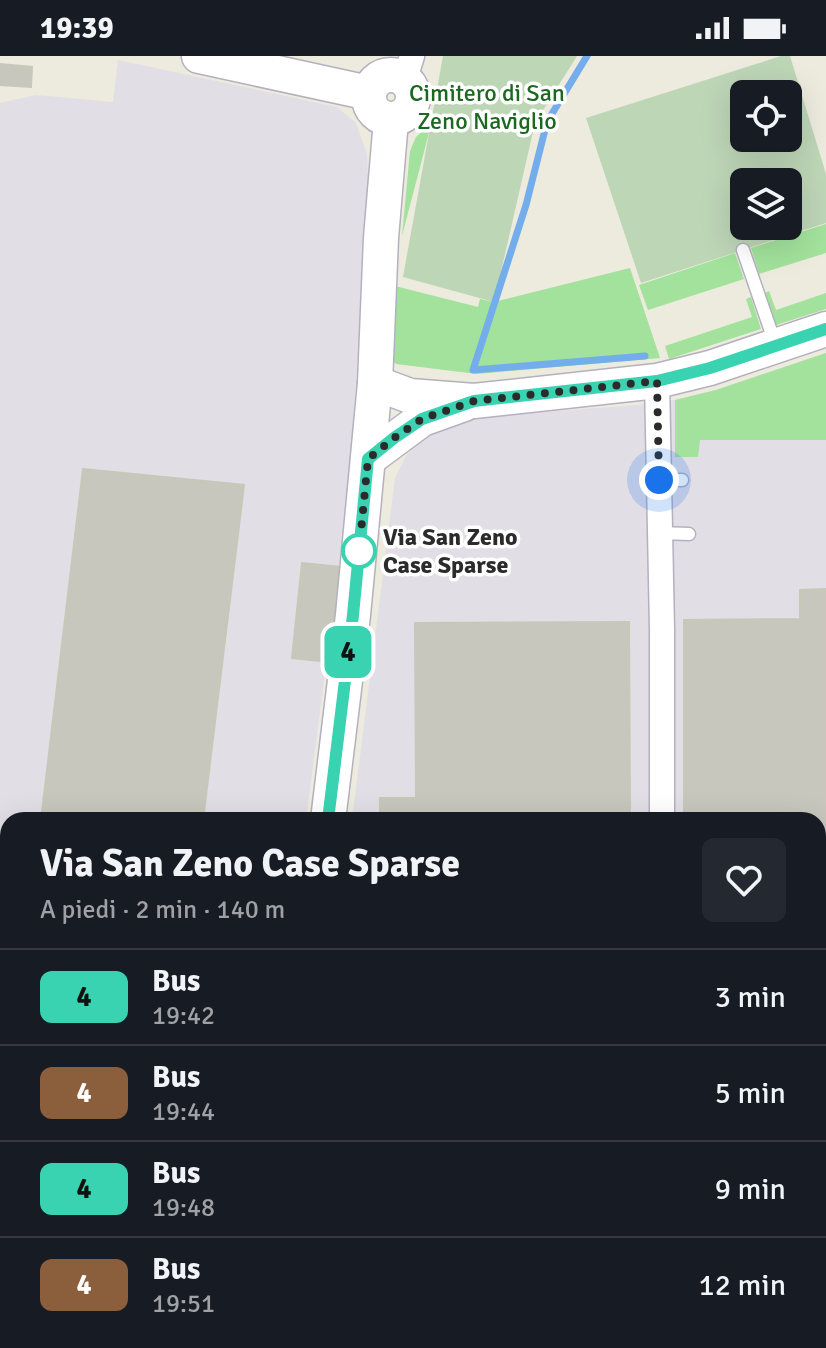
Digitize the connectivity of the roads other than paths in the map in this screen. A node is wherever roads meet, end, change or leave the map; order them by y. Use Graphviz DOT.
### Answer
graph roads {
  1 [pos="199,56"];
  2 [pos="409,68"];
  3 [pos="369,93"];
  4 [pos="391,120"];
  5 [pos="743,250"];
  6 [pos="826,329"];
  7 [pos="776,346"];
  8 [pos="657,381"];
  9 [pos="375,383"];
  10 [pos="474,401"];
  11 [pos="368,459"];
  12 [pos="660,533"];
  13 [pos="689,534"];
  14 [pos="329,812"];
  15 [pos="662,812"];
  1 -- 3 [label="street"];
  2 -- 3 [label="street"];
  2 -- 4 [label="street"];
  3 -- 4 [label="street"];
  4 -- 9 [label="street"];
  5 -- 7 [label="lane"];
  6 -- 7 [label="street"];
  7 -- 8 [label="street"];
  8 -- 10 [label="street"];
  8 -- 12 [label="street"];
  9 -- 10 [label="street"];
  9 -- 11 [label="street"];
  10 -- 11 [label="street"];
  11 -- 14 [label="street"];
  12 -- 13 [label="lane"];
  12 -- 15 [label="street"];
}
